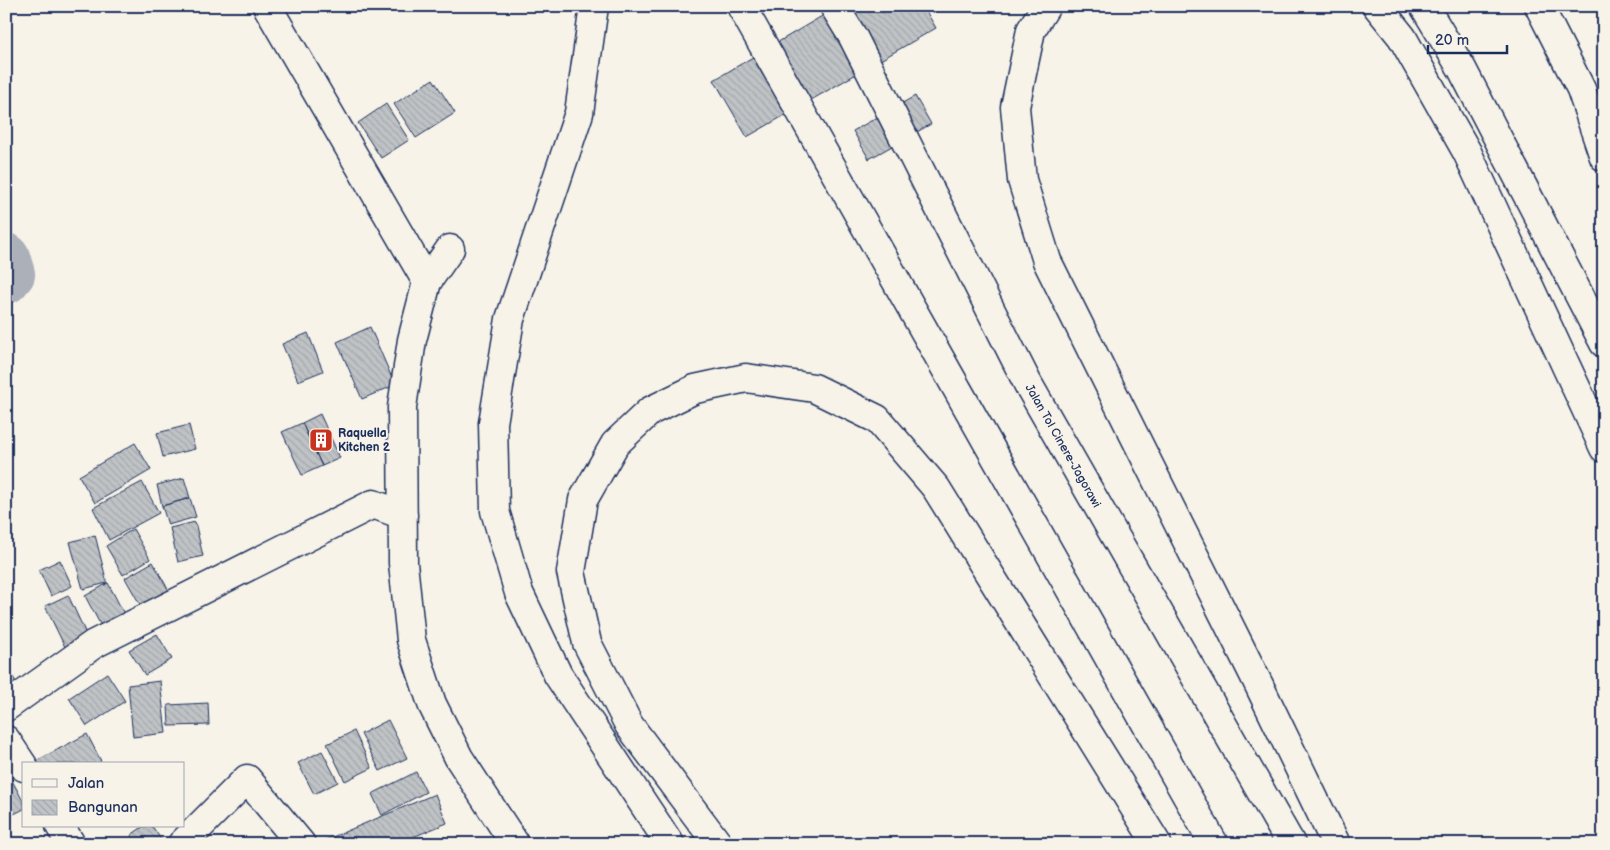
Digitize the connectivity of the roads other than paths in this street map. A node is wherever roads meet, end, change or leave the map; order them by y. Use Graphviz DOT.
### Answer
graph roads {
  1 [pos="267,6"];
  2 [pos="594,6"];
  3 [pos="741,6"];
  4 [pos="834,6"];
  5 [pos="1046,6"];
  6 [pos="1377,6"];
  7 [pos="1424,6"];
  8 [pos="1538,6"];
  9 [pos="1604,157"];
  10 [pos="450,249"];
  11 [pos="428,282"];
  12 [pos="1604,344"];
  13 [pos="1604,448"];
  14 [pos="403,515"];
  15 [pos="6,707"];
  16 [pos="6,740"];
  17 [pos="22,764"];
  18 [pos="182,844"];
  19 [pos="301,844"];
  20 [pos="515,844"];
  21 [pos="670,844"];
  22 [pos="718,844"];
  23 [pos="1157,844"];
  24 [pos="1214,844"];
  25 [pos="1291,844"];
  26 [pos="1336,844"];
  1 -- 11 [label="main road"];
  2 -- 21 [label="main road"];
  3 -- 24 [label="main road"];
  4 -- 25 [label="main road, Jalan Tol Cinere-Jagorawi"];
  5 -- 26 [label="main road"];
  6 -- 13 [label="main road"];
  7 -- 12 [label="main road"];
  8 -- 9 [label="main road"];
  10 -- 11 [label="main road"];
  11 -- 14 [label="main road"];
  14 -- 15 [label="main road"];
  14 -- 20 [label="main road"];
  16 -- 17 [label="main road"];
  18 -- 19 [label="main road"];
  22 -- 23 [label="main road"];
}
